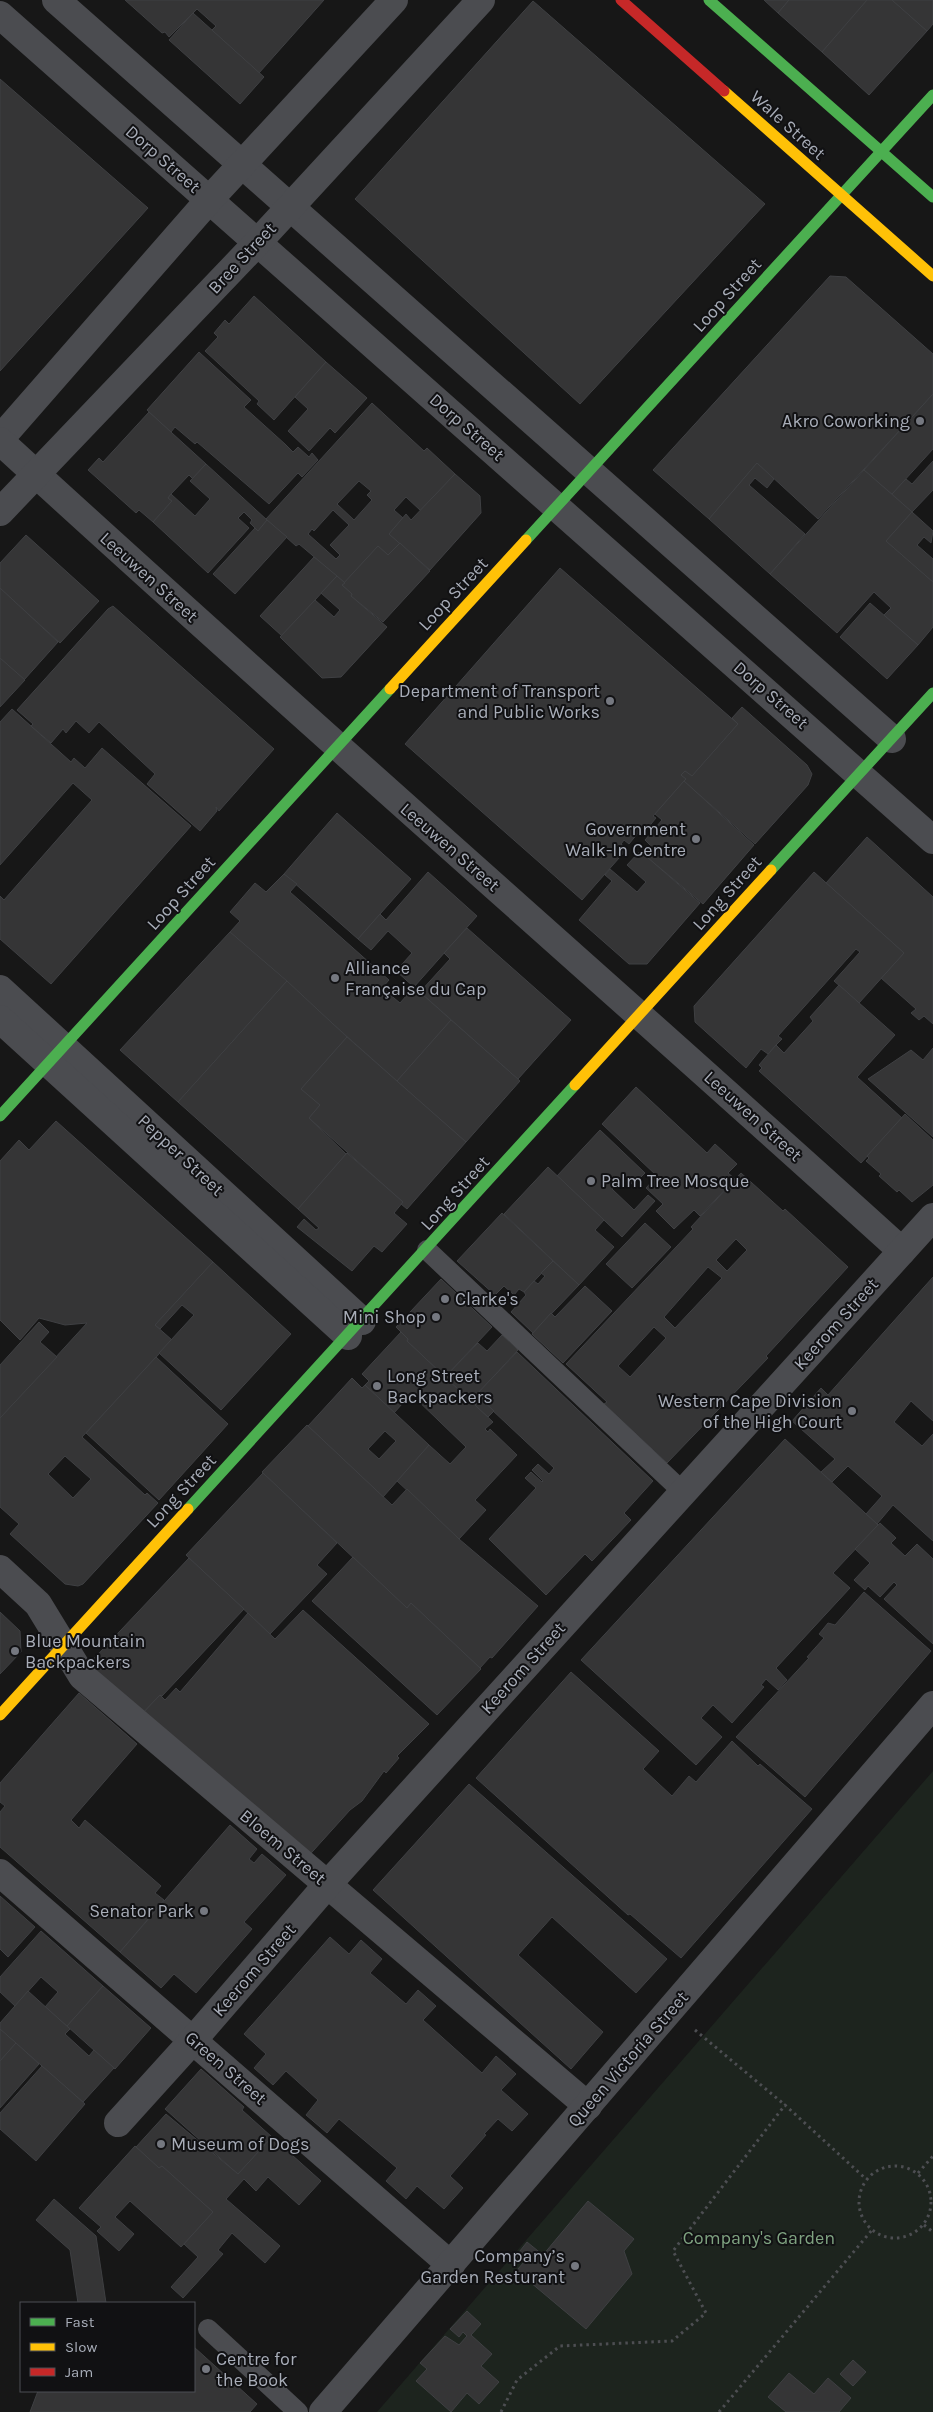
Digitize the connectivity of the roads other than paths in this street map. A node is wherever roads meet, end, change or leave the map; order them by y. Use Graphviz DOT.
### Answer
graph roads {
  1 [pos="56,0"];
  2 [pos="394,0"];
  3 [pos="481,0"];
  4 [pos="621,0"];
  5 [pos="709,0"];
  6 [pos="0,15"];
  7 [pos="933,95"];
  8 [pos="882,152"];
  9 [pos="242,165"];
  10 [pos="841,196"];
  11 [pos="933,197"];
  12 [pos="209,200"];
  13 [pos="289,207"];
  14 [pos="257,242"];
  15 [pos="933,276"];
  16 [pos="0,440"];
  17 [pos="590,472"];
  18 [pos="35,474"];
  19 [pos="557,507"];
  20 [pos="0,512"];
  21 [pos="933,693"];
  22 [pos="892,739"];
  23 [pos="337,748"];
  24 [pos="860,774"];
  25 [pos="933,840"];
  26 [pos="0,989"];
  27 [pos="640,1014"];
  28 [pos="0,1019"];
  29 [pos="56,1055"];
  30 [pos="0,1116"];
  31 [pos="933,1217"];
  32 [pos="427,1250"];
  33 [pos="902,1251"];
  34 [pos="355,1329"];
  35 [pos="683,1492"];
  36 [pos="0,1569"];
  37 [pos="64,1644"];
  38 [pos="933,1705"];
  39 [pos="0,1715"];
  40 [pos="0,1873"];
  41 [pos="327,1885"];
  42 [pos="194,2040"];
  43 [pos="588,2106"];
  44 [pos="118,2123"];
  45 [pos="451,2265"];
  46 [pos="208,2329"];
  47 [pos="298,2412"];
  48 [pos="323,2412"];
  1 -- 9 [label="street"];
  2 -- 9 [label="street"];
  3 -- 13 [label="street, Bree Street"];
  4 -- 10 [label="street, Wale Street"];
  5 -- 8 [label="street"];
  6 -- 12 [label="street, Dorp Street"];
  7 -- 8 [label="street, Loop Street"];
  8 -- 10 [label="street, Loop Street"];
  8 -- 11 [label="street"];
  9 -- 12 [label="street"];
  9 -- 13 [label="street"];
  10 -- 15 [label="street, Wale Street"];
  10 -- 17 [label="street, Loop Street"];
  12 -- 14 [label="street, Dorp Street"];
  12 -- 16 [label="street"];
  13 -- 14 [label="street, Bree Street"];
  13 -- 17 [label="street"];
  14 -- 18 [label="street, Bree Street"];
  14 -- 19 [label="street, Dorp Street"];
  16 -- 18 [label="street, Leeuwen Street"];
  17 -- 19 [label="street, Loop Street"];
  17 -- 22 [label="street"];
  18 -- 20 [label="street, Bree Street"];
  18 -- 23 [label="street, Leeuwen Street"];
  19 -- 23 [label="street, Loop Street"];
  19 -- 24 [label="street, Dorp Street"];
  21 -- 22 [label="street, Long Street"];
  22 -- 24 [label="street, Long Street"];
  23 -- 27 [label="street, Leeuwen Street"];
  23 -- 29 [label="street, Loop Street"];
  24 -- 25 [label="street, Dorp Street"];
  24 -- 27 [label="street, Long Street"];
  26 -- 29 [label="street, Pepper Street"];
  27 -- 32 [label="street, Long Street"];
  27 -- 33 [label="street, Leeuwen Street"];
  28 -- 29 [label="street, Pepper Street"];
  29 -- 30 [label="street, Loop Street"];
  29 -- 34 [label="street, Pepper Street"];
  31 -- 33 [label="street, Keerom Street"];
  32 -- 34 [label="street, Long Street"];
  32 -- 35 [label="lane"];
  33 -- 35 [label="street, Keerom Street"];
  34 -- 37 [label="street, Long Street"];
  35 -- 41 [label="street, Keerom Street"];
  36 -- 37 [label="street, Bloem Street"];
  37 -- 39 [label="street, Long Street"];
  37 -- 41 [label="street, Bloem Street"];
  38 -- 43 [label="street, Queen Victoria Street"];
  40 -- 42 [label="street, Green Street"];
  41 -- 42 [label="street, Keerom Street"];
  41 -- 43 [label="street, Bloem Street"];
  42 -- 44 [label="street, Keerom Street"];
  42 -- 45 [label="street, Green Street"];
  43 -- 45 [label="street, Queen Victoria Street"];
  45 -- 48 [label="street, Queen Victoria Street"];
  46 -- 47 [label="lane"];
}
